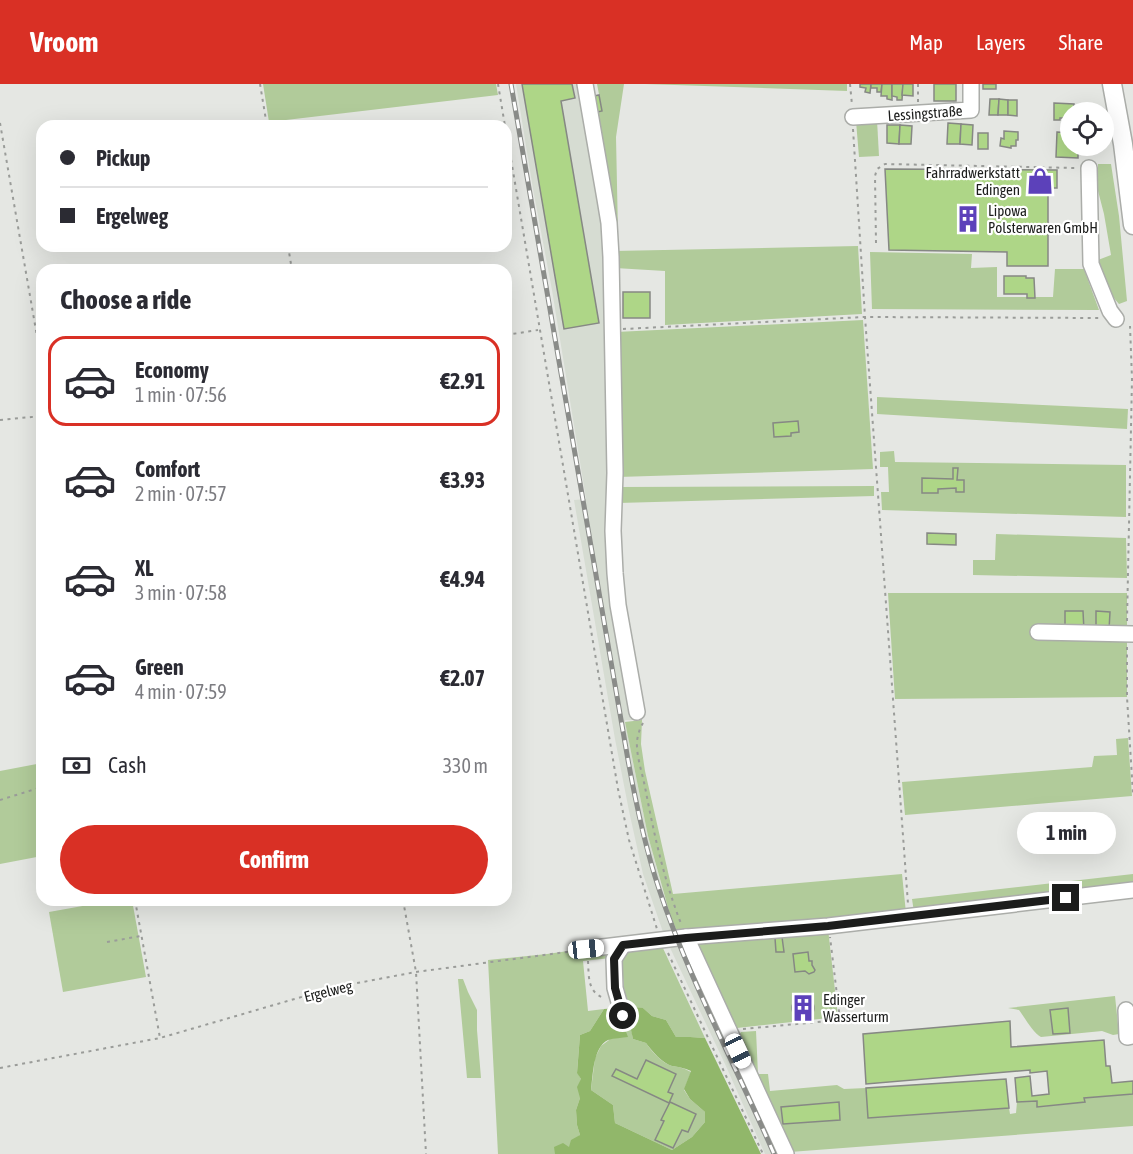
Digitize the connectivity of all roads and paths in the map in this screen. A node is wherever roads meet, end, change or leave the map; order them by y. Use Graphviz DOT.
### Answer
graph roads {
  1 [pos="260,84"];
  2 [pos="498,84"];
  3 [pos="585,84"];
  4 [pos="850,84"];
  5 [pos="918,84"];
  6 [pos="971,84"];
  7 [pos="1112,84"];
  8 [pos="917,113"];
  9 [pos="852,117"];
  10 [pos="266,120"];
  11 [pos="504,120"];
  12 [pos="0,123"];
  13 [pos="1089,168"];
  14 [pos="512,170"];
  15 [pos="1133,225"];
  16 [pos="876,243"];
  17 [pos="865,318"];
  18 [pos="1116,319"];
  19 [pos="1130,326"];
  20 [pos="614,329"];
  21 [pos="36,330"];
  22 [pos="539,330"];
  23 [pos="512,334"];
  24 [pos="36,417"];
  25 [pos="0,420"];
  26 [pos="1038,632"];
  27 [pos="1130,634"];
  28 [pos="641,716"];
  29 [pos="36,789"];
  30 [pos="1133,794"];
  31 [pos="0,800"];
  32 [pos="1133,890"];
  33 [pos="136,906"];
  34 [pos="404,906"];
  35 [pos="909,916"];
  36 [pos="828,926"];
  37 [pos="141,936"];
  38 [pos="686,938"];
  39 [pos="662,940"];
  40 [pos="107,942"];
  41 [pos="623,945"];
  42 [pos="586,949"];
  43 [pos="416,972"];
  44 [pos="619,999"];
  45 [pos="1125,1010"];
  46 [pos="623,1016"];
  47 [pos="729,1031"];
  48 [pos="1133,1036"];
  49 [pos="160,1038"];
  50 [pos="0,1068"];
  51 [pos="426,1154"];
  52 [pos="763,1154"];
  53 [pos="786,1154"];
  1 -- 10 [label="path"];
  2 -- 11 [label="path"];
  3 -- 20 [label="street"];
  4 -- 9 [label="path"];
  5 -- 8 [label="path"];
  6 -- 8 [label="street, Lessingstraße"];
  7 -- 15 [label="main road"];
  8 -- 9 [label="street, Lessingstraße"];
  9 -- 17 [label="path"];
  12 -- 21 [label="path"];
  13 -- 16 [label="path"];
  13 -- 18 [label="street"];
  14 -- 22 [label="path"];
  17 -- 18 [label="path"];
  17 -- 20 [label="path"];
  17 -- 35 [label="path"];
  19 -- 27 [label="path"];
  20 -- 28 [label="street"];
  22 -- 23 [label="path"];
  22 -- 39 [label="path"];
  24 -- 25 [label="path"];
  26 -- 27 [label="street"];
  27 -- 30 [label="path"];
  28 -- 38 [label="path"];
  29 -- 31 [label="path"];
  32 -- 35 [label="street"];
  33 -- 37 [label="path"];
  34 -- 43 [label="path"];
  35 -- 36 [label="street"];
  36 -- 38 [label="street"];
  36 -- 47 [label="path"];
  37 -- 40 [label="path"];
  37 -- 49 [label="path"];
  38 -- 39 [label="street"];
  38 -- 47 [label="street"];
  39 -- 41 [label="street"];
  39 -- 52 [label="path"];
  41 -- 42 [label="street"];
  41 -- 44 [label="street"];
  42 -- 43 [label="path, Ergelweg"];
  42 -- 44 [label="path"];
  43 -- 49 [label="path, Ergelweg"];
  43 -- 51 [label="path"];
  44 -- 46 [label="street"];
  45 -- 48 [label="street"];
  47 -- 53 [label="street"];
  49 -- 50 [label="path, Ergelweg"];
}
